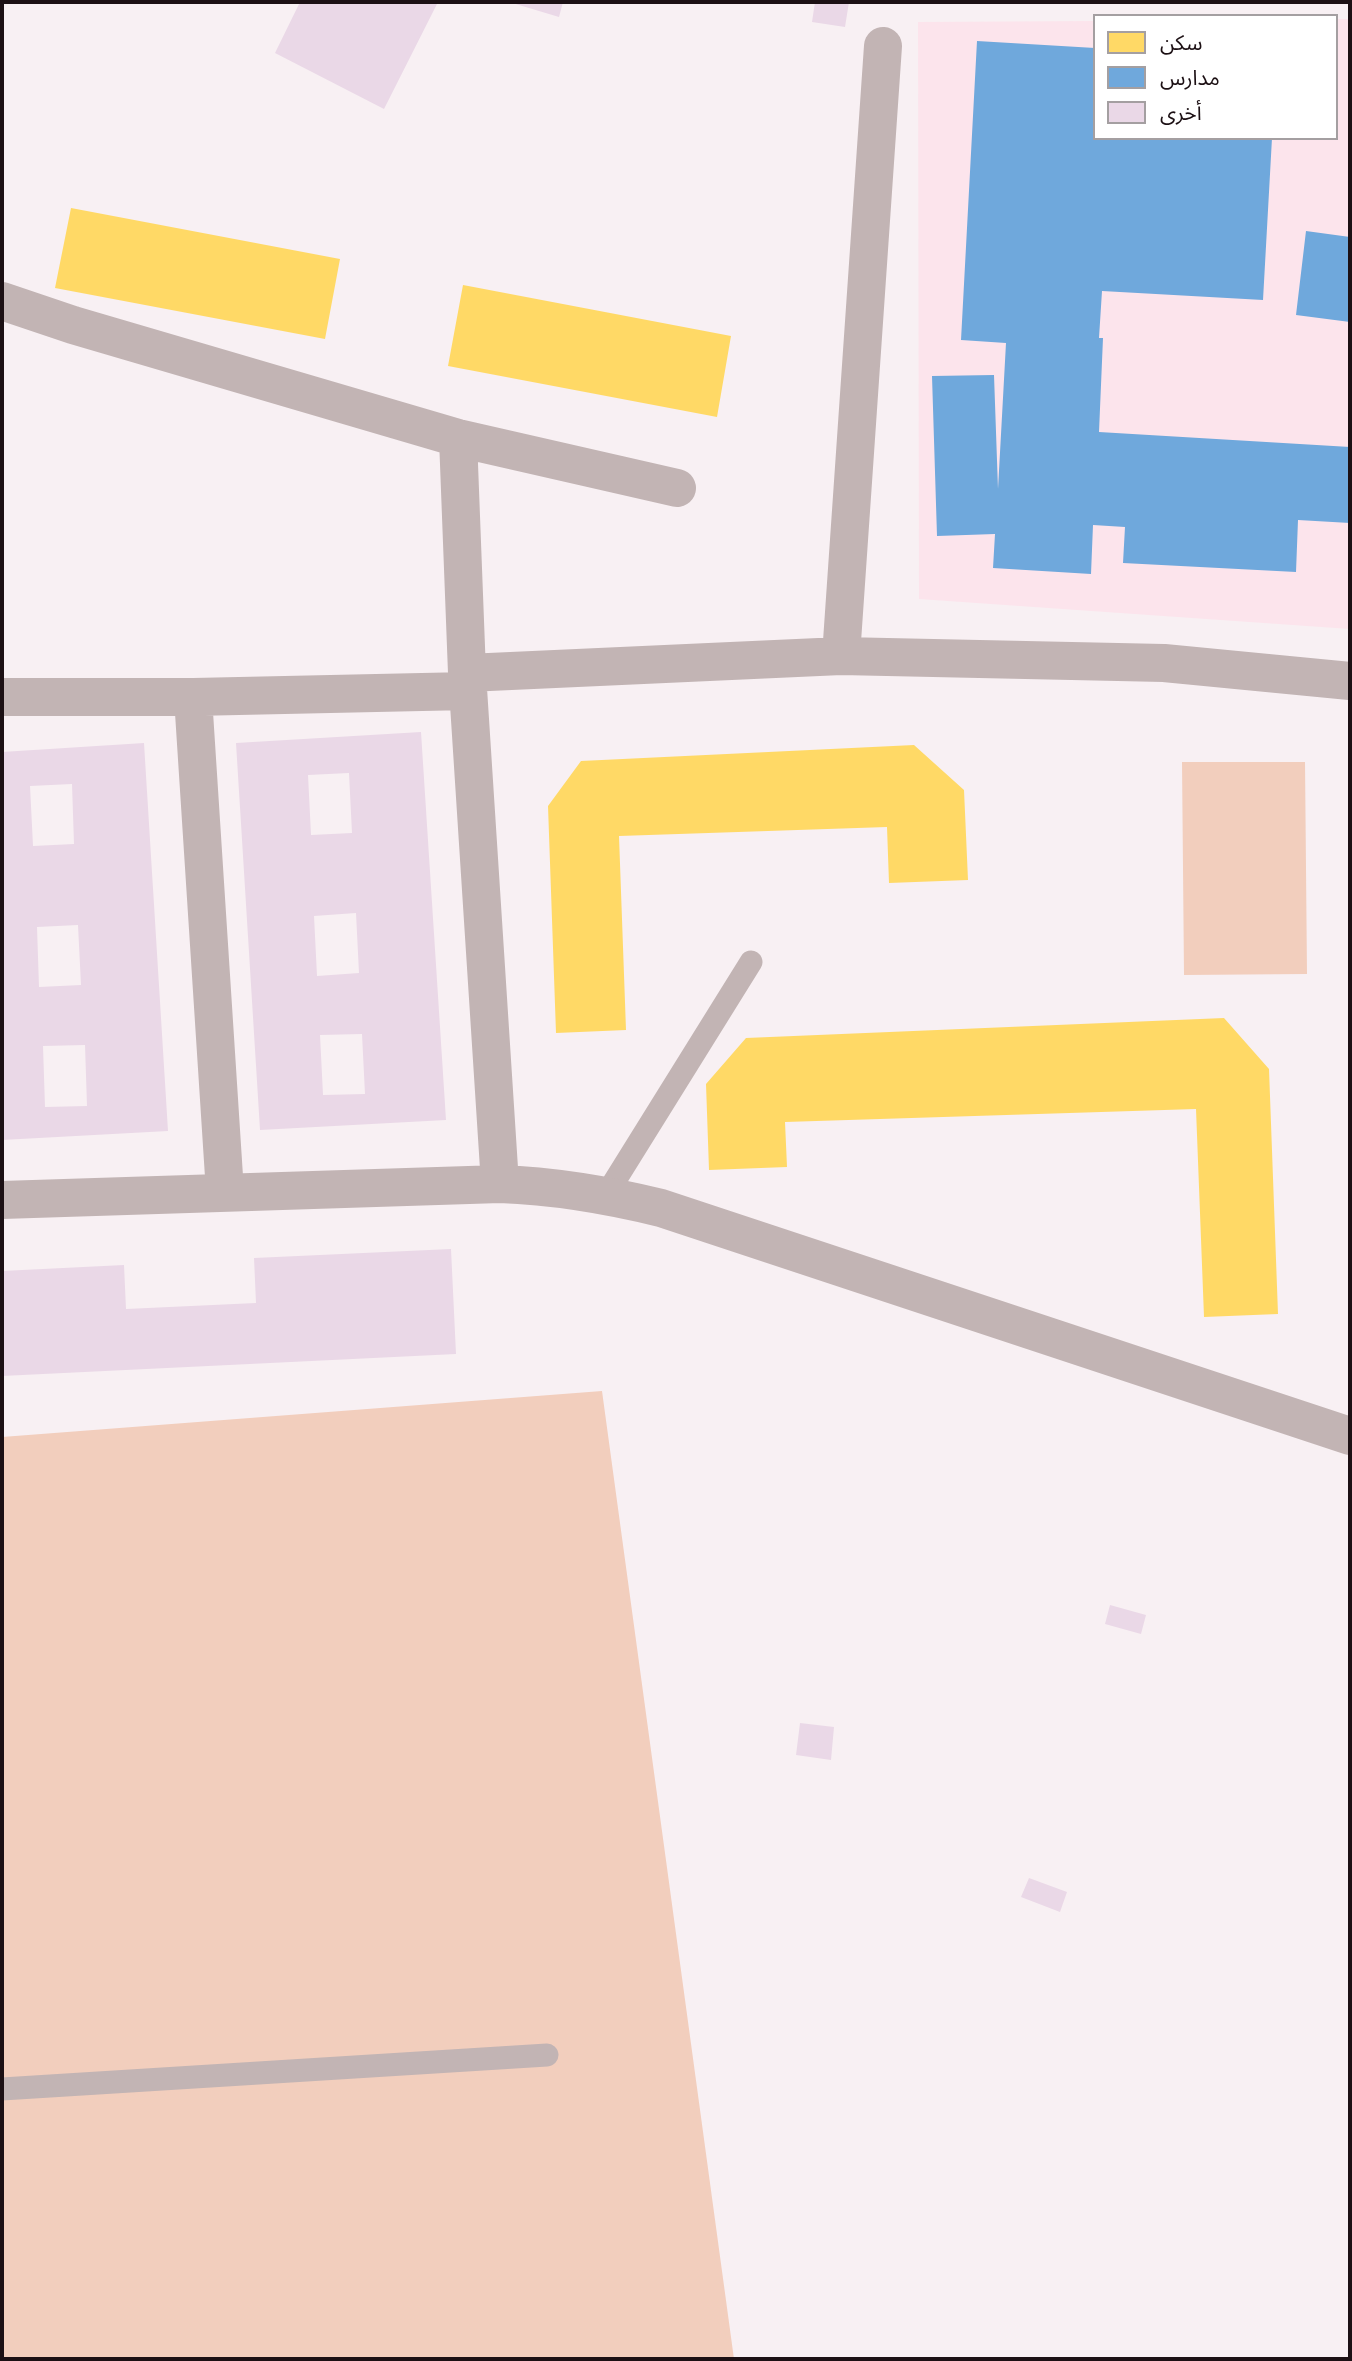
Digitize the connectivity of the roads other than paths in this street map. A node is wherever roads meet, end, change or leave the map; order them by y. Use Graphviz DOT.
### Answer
graph roads {
  1 [pos="883,46"];
  2 [pos="2,301"];
  3 [pos="457,438"];
  4 [pos="677,488"];
  5 [pos="841,656"];
  6 [pos="1350,681"];
  7 [pos="467,682"];
  8 [pos="2,697"];
  9 [pos="193,697"];
  10 [pos="751,962"];
  11 [pos="500,1184"];
  12 [pos="225,1192"];
  13 [pos="606,1195"];
  14 [pos="2,1200"];
  15 [pos="1350,1436"];
  16 [pos="547,2055"];
  17 [pos="2,2089"];
  1 -- 5 [label="street"];
  2 -- 3 [label="street"];
  3 -- 4 [label="street"];
  3 -- 7 [label="street"];
  5 -- 6 [label="street"];
  5 -- 7 [label="street"];
  7 -- 9 [label="street"];
  7 -- 11 [label="street"];
  8 -- 9 [label="street"];
  9 -- 12 [label="street"];
  10 -- 13 [label="lane"];
  11 -- 12 [label="street"];
  11 -- 13 [label="street"];
  12 -- 14 [label="street"];
  13 -- 15 [label="street"];
  16 -- 17 [label="lane"];
}
